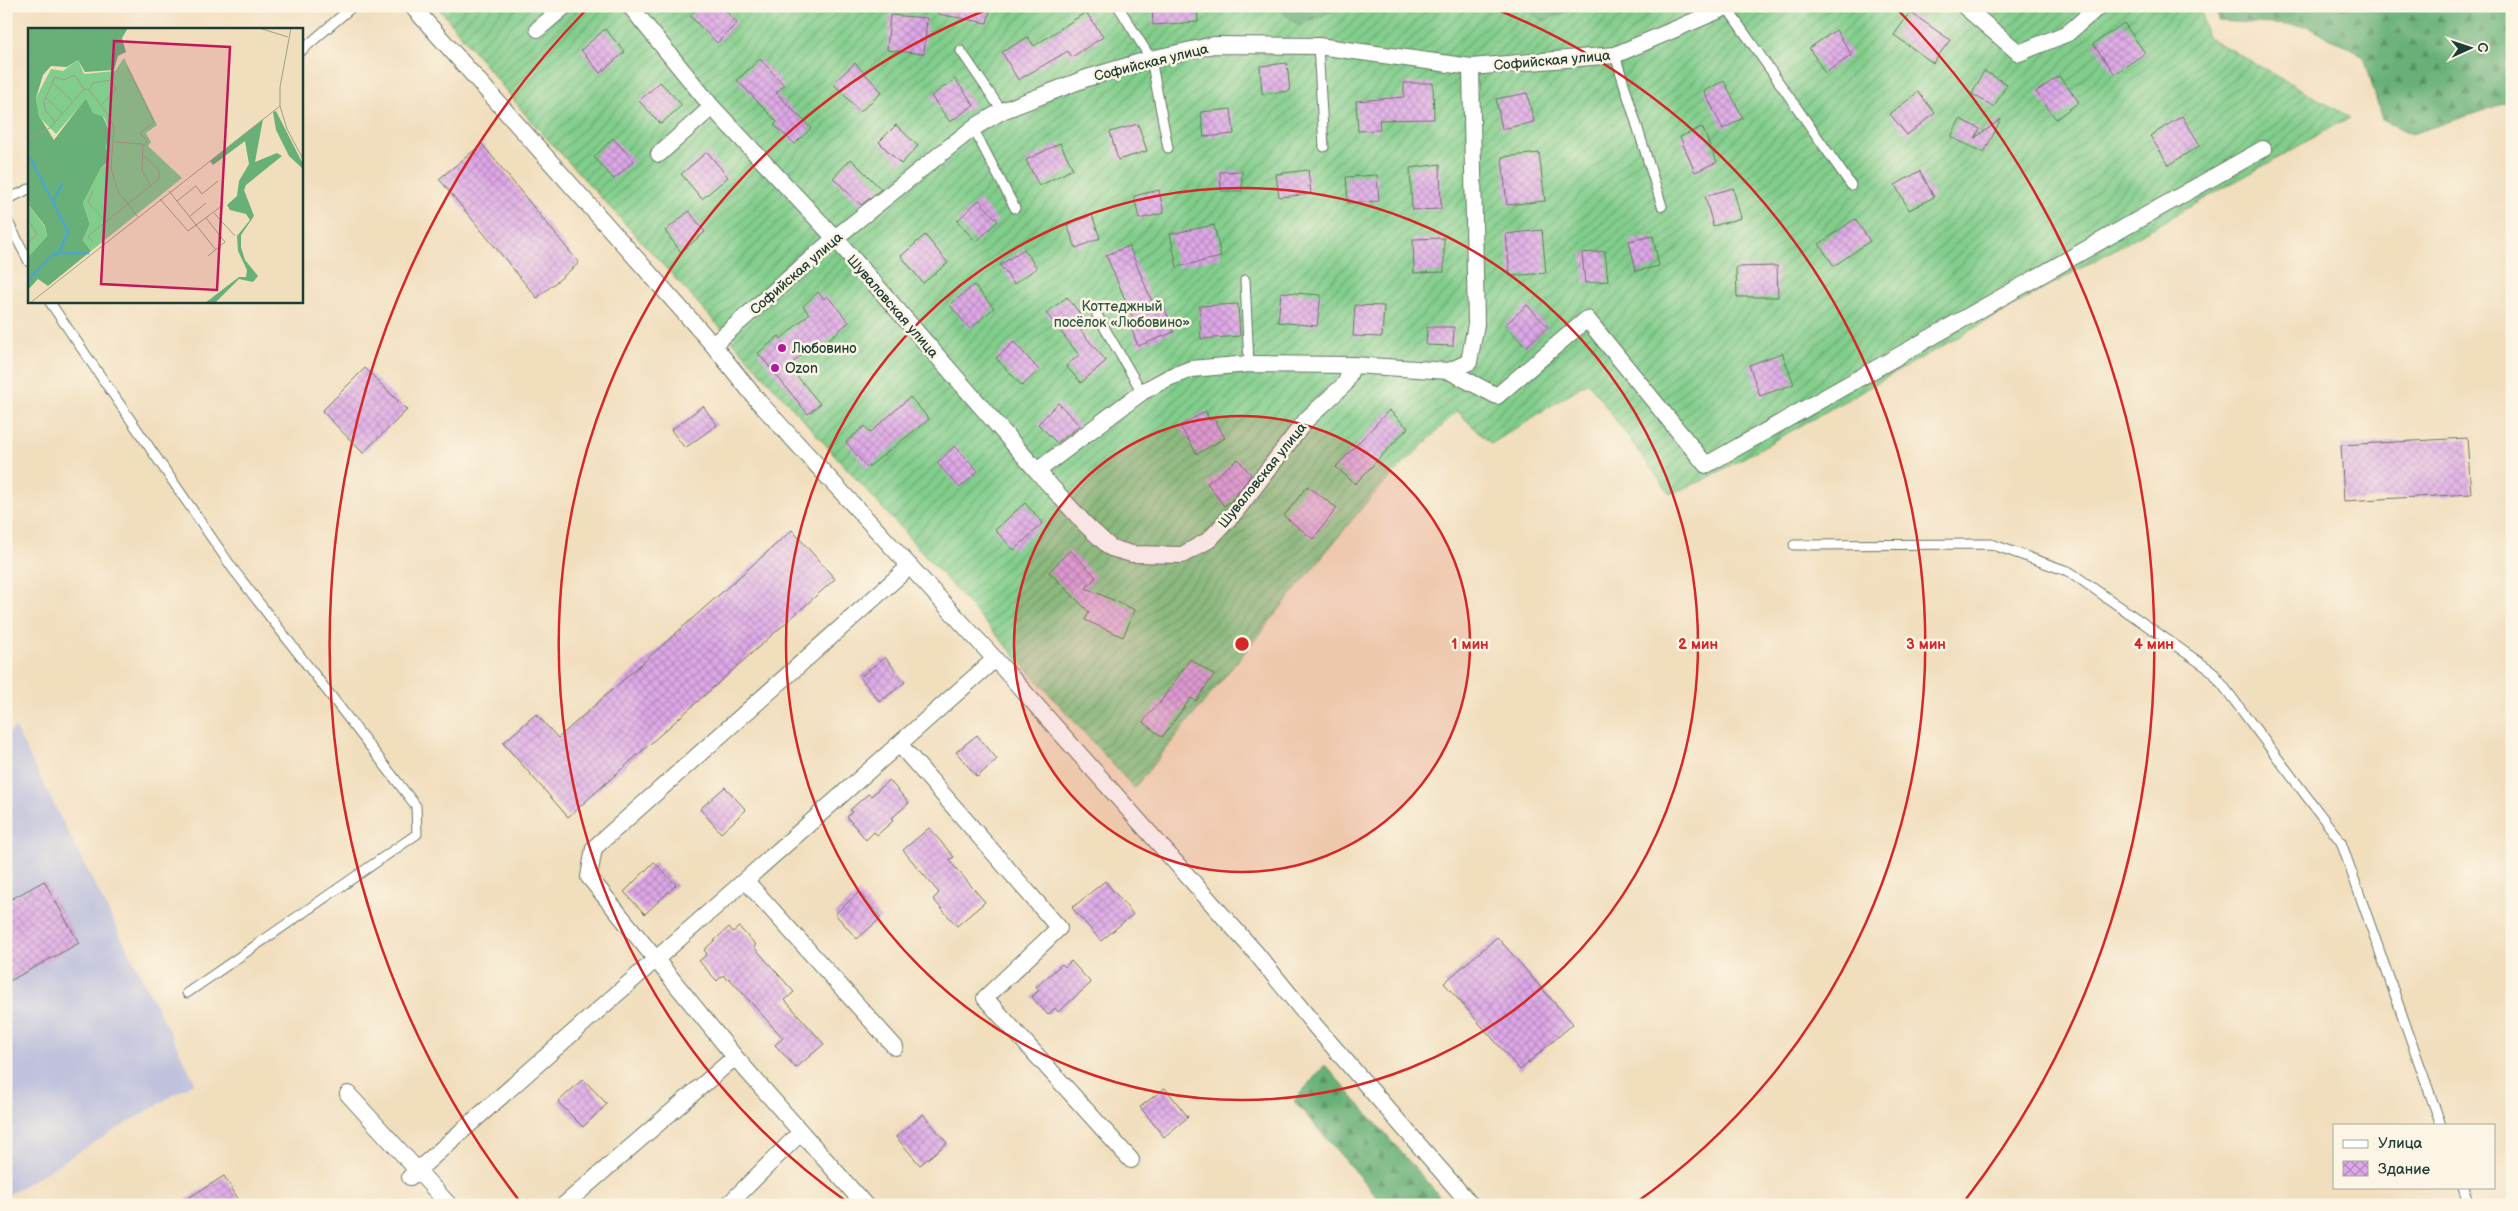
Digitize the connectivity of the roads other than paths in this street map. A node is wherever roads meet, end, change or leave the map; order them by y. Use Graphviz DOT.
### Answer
graph roads {
  1 [pos="353,6"];
  2 [pos="412,6"];
  3 [pos="565,6"];
  4 [pos="1118,6"];
  5 [pos="1964,6"];
  6 [pos="2099,6"];
  7 [pos="1728,7"];
  8 [pos="639,10"];
  9 [pos="538,29"];
  10 [pos="1318,46"];
  11 [pos="302,50"];
  12 [pos="961,51"];
  13 [pos="1615,55"];
  14 [pos="1151,58"];
  15 [pos="1471,67"];
  16 [pos="712,107"];
  17 [pos="1002,111"];
  18 [pos="973,128"];
  19 [pos="1324,147"];
  20 [pos="1168,148"];
  21 [pos="2263,149"];
  22 [pos="659,154"];
  23 [pos="1851,185"];
  24 [pos="28,189"];
  25 [pos="6,200"];
  26 [pos="1662,206"];
  27 [pos="1015,208"];
  28 [pos="6,218"];
  29 [pos="835,238"];
  30 [pos="28,260"];
  31 [pos="1245,280"];
  32 [pos="50,302"];
  33 [pos="1097,315"];
  34 [pos="714,346"];
  35 [pos="1250,364"];
  36 [pos="1353,366"];
  37 [pos="1449,371"];
  38 [pos="1142,392"];
  39 [pos="1036,471"];
  40 [pos="1794,545"];
  41 [pos="910,566"];
  42 [pos="994,659"];
  43 [pos="900,745"];
  44 [pos="746,881"];
  45 [pos="656,961"];
  46 [pos="187,993"];
  47 [pos="895,1047"];
  48 [pos="735,1057"];
  49 [pos="348,1094"];
  50 [pos="2441,1124"];
  51 [pos="800,1133"];
  52 [pos="1131,1160"];
  53 [pos="414,1173"];
  54 [pos="2463,1188"];
  55 [pos="449,1205"];
  56 [pos="564,1205"];
  57 [pos="728,1205"];
  58 [pos="865,1205"];
  59 [pos="1471,1205"];
  60 [pos="2469,1205"];
  1 -- 11 [label="lane"];
  2 -- 34 [label="street"];
  3 -- 9 [label="street"];
  4 -- 14 [label="lane"];
  5 -- 6 [label="street"];
  7 -- 13 [label="street, Софийская улица"];
  7 -- 23 [label="lane"];
  8 -- 16 [label="street, Шуваловская улица"];
  10 -- 14 [label="street, Софийская улица"];
  10 -- 15 [label="street, Софийская улица"];
  10 -- 19 [label="lane"];
  12 -- 17 [label="lane"];
  13 -- 15 [label="street, Софийская улица"];
  13 -- 26 [label="lane"];
  14 -- 17 [label="street, Софийская улица"];
  14 -- 20 [label="lane"];
  15 -- 37 [label="street"];
  16 -- 22 [label="street"];
  16 -- 29 [label="street, Шуваловская улица"];
  17 -- 18 [label="street, Софийская улица"];
  18 -- 27 [label="lane"];
  18 -- 29 [label="street, Софийская улица"];
  21 -- 37 [label="street"];
  24 -- 25 [label="lane"];
  28 -- 30 [label="lane"];
  29 -- 34 [label="street, Софийская улица"];
  29 -- 39 [label="street, Шуваловская улица"];
  31 -- 35 [label="lane"];
  32 -- 46 [label="lane"];
  33 -- 38 [label="lane"];
  34 -- 41 [label="street"];
  35 -- 36 [label="street"];
  35 -- 38 [label="street"];
  36 -- 37 [label="street"];
  36 -- 39 [label="street, Шуваловская улица"];
  38 -- 39 [label="street"];
  40 -- 50 [label="lane"];
  41 -- 42 [label="street"];
  41 -- 45 [label="street"];
  42 -- 43 [label="street"];
  42 -- 59 [label="street"];
  43 -- 44 [label="street"];
  43 -- 52 [label="street"];
  44 -- 45 [label="street"];
  44 -- 47 [label="street"];
  45 -- 48 [label="street"];
  45 -- 53 [label="street"];
  48 -- 51 [label="street"];
  48 -- 56 [label="street"];
  49 -- 53 [label="street"];
  51 -- 57 [label="street"];
  51 -- 58 [label="street"];
  53 -- 55 [label="street"];
  54 -- 60 [label="lane"];
}
